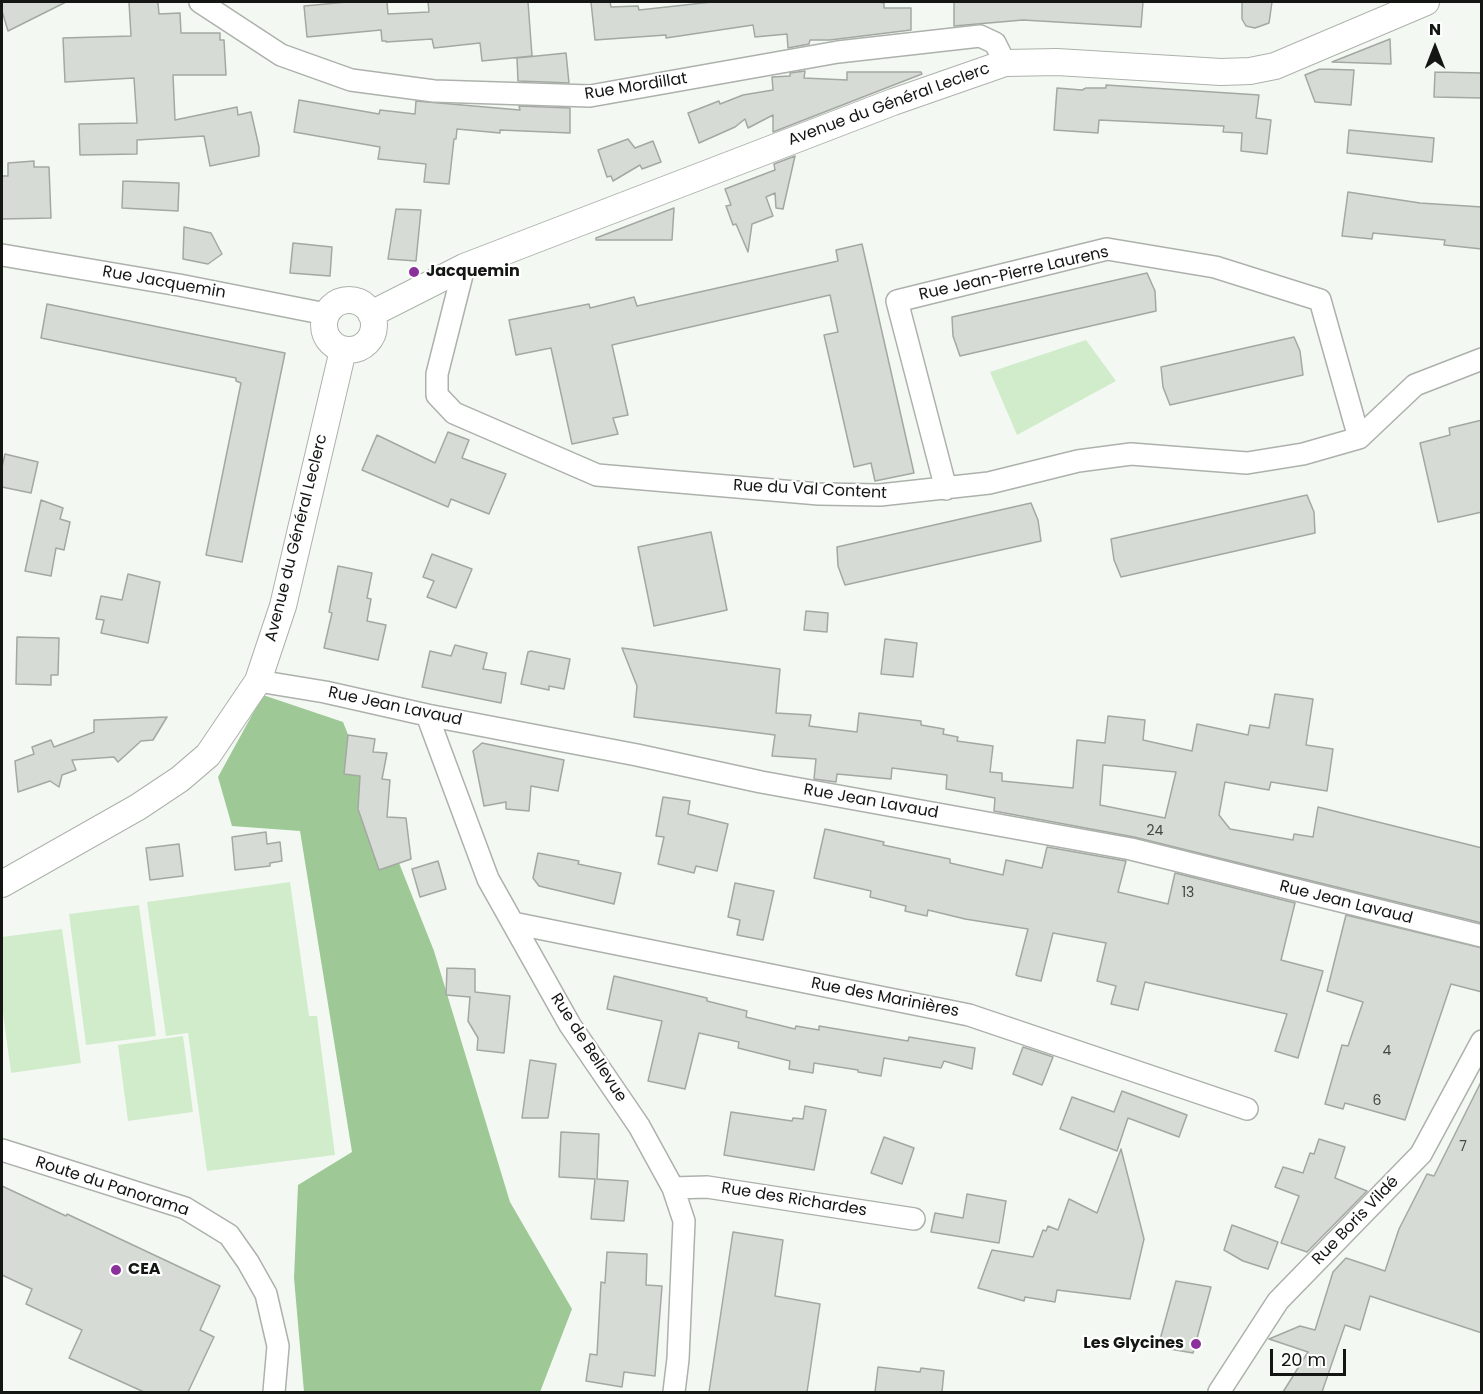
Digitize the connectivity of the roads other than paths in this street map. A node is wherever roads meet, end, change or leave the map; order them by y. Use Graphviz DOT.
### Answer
graph roads {
  1 [pos="200,2"];
  2 [pos="1426,2"];
  3 [pos="1005,63"];
  4 [pos="2,255"];
  5 [pos="464,267"];
  6 [pos="326,314"];
  7 [pos="371,314"];
  8 [pos="343,350"];
  9 [pos="1482,359"];
  10 [pos="1359,438"];
  11 [pos="946,489"];
  12 [pos="258,681"];
  13 [pos="427,715"];
  14 [pos="2,884"];
  15 [pos="513,923"];
  16 [pos="1482,936"];
  17 [pos="1482,1041"];
  18 [pos="1247,1109"];
  19 [pos="2,1150"];
  20 [pos="674,1188"];
  21 [pos="914,1219"];
  22 [pos="274,1392"];
  23 [pos="674,1392"];
  24 [pos="1219,1392"];
  1 -- 3 [label="street, Rue Mordillat"];
  2 -- 3 [label="street, Avenue du Général Leclerc"];
  3 -- 5 [label="street, Avenue du Général Leclerc"];
  4 -- 6 [label="street, Rue Jacquemin"];
  5 -- 7 [label="street, Avenue du Général Leclerc"];
  5 -- 11 [label="street, Rue du Val Content"];
  6 -- 7 [label="street"];
  6 -- 8 [label="street"];
  7 -- 8 [label="street"];
  8 -- 12 [label="street, Avenue du Général Leclerc"];
  9 -- 10 [label="street, Rue du Val Content"];
  10 -- 11 [label="street, Rue du Val Content"];
  10 -- 11 [label="street, Rue Jean-Pierre Laurens"];
  12 -- 13 [label="street, Rue Jean Lavaud"];
  12 -- 14 [label="street, Avenue du Général Leclerc"];
  13 -- 15 [label="street, Rue de Bellevue"];
  13 -- 16 [label="street, Rue Jean Lavaud"];
  15 -- 18 [label="street, Rue des Marinières"];
  15 -- 20 [label="street, Rue de Bellevue"];
  17 -- 24 [label="street, Rue Boris Vildé"];
  19 -- 22 [label="street, Route du Panorama"];
  20 -- 21 [label="street, Rue des Richardes"];
  20 -- 23 [label="street, Rue de Bellevue"];
}
